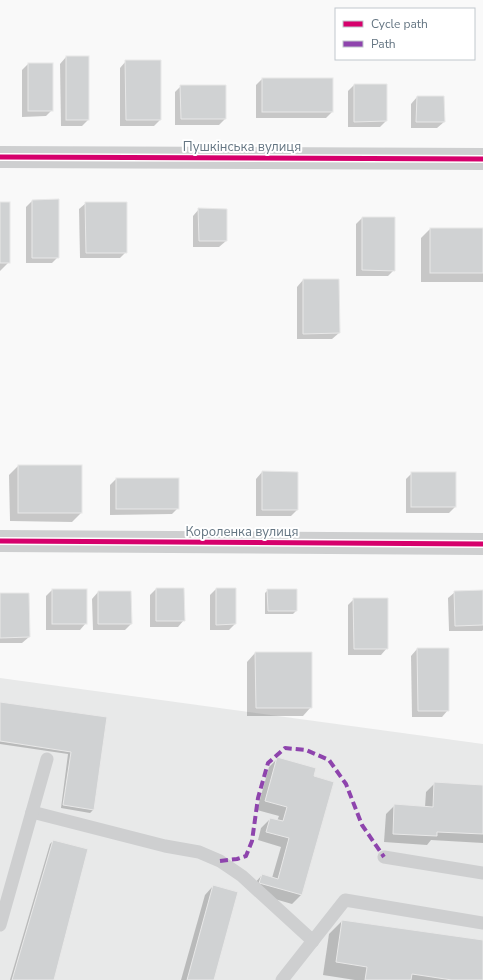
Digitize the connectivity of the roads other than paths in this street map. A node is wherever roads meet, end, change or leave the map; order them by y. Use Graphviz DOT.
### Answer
graph roads {
  1 [pos="0,157"];
  2 [pos="483,159"];
  3 [pos="0,541"];
  4 [pos="483,544"];
  5 [pos="47,759"];
  6 [pos="32,812"];
  7 [pos="384,857"];
  8 [pos="483,874"];
  9 [pos="483,922"];
  10 [pos="0,925"];
  11 [pos="312,941"];
  12 [pos="282,980"];
  1 -- 2 [label="street, Пушкінська вулиця"];
  3 -- 4 [label="street, Короленка вулиця"];
  5 -- 6 [label="lane"];
  6 -- 10 [label="lane"];
  6 -- 11 [label="lane"];
  7 -- 8 [label="lane"];
  9 -- 11 [label="lane"];
  11 -- 12 [label="lane"];
}
